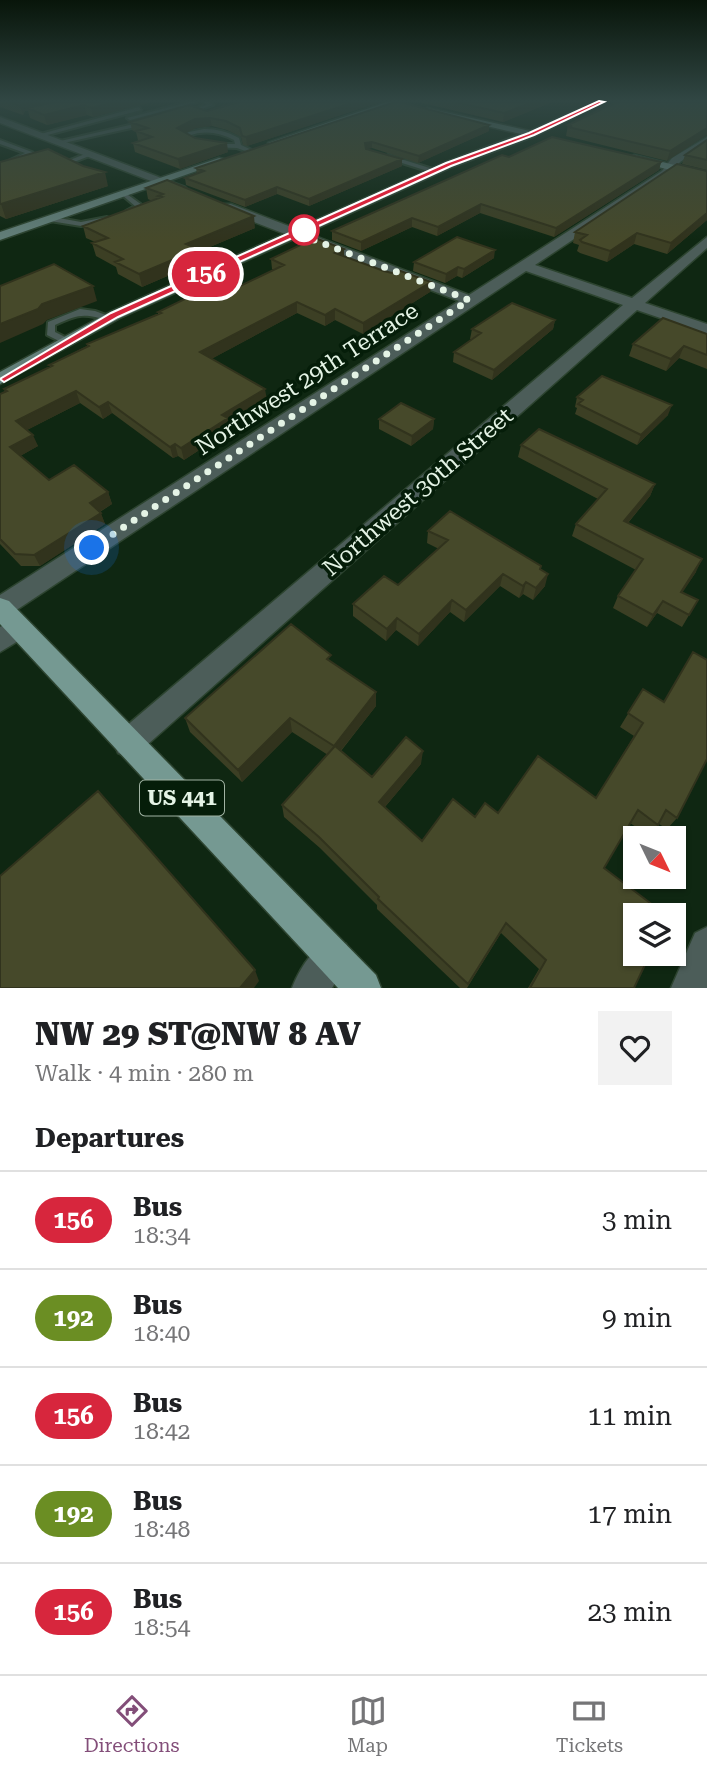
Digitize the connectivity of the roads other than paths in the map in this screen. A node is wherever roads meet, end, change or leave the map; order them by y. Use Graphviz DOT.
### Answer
graph roads {
  1 [pos="17,148"];
  2 [pos="75,148"];
  3 [pos="245,148"];
  4 [pos="257,148"];
  5 [pos="494,148"];
  6 [pos="694,148"];
  7 [pos="251,150"];
  8 [pos="90,154"];
  9 [pos="382,155"];
  10 [pos="624,156"];
  11 [pos="0,167"];
  12 [pos="671,167"];
  13 [pos="434,171"];
  14 [pos="81,172"];
  15 [pos="707,176"];
  16 [pos="162,181"];
  17 [pos="124,194"];
  18 [pos="124,213"];
  19 [pos="112,218"];
  20 [pos="53,219"];
  21 [pos="296,233"];
  22 [pos="0,236"];
  23 [pos="707,242"];
  24 [pos="522,265"];
  25 [pos="469,300"];
  26 [pos="635,304"];
  27 [pos="109,318"];
  28 [pos="707,329"];
  29 [pos="68,342"];
  30 [pos="0,379"];
  31 [pos="5,621"];
  32 [pos="128,743"];
  33 [pos="707,945"];
  34 [pos="333,957"];
  35 [pos="310,988"];
  36 [pos="363,988"];
  37 [pos="689,988"];
  1 -- 11 [label="lane"];
  2 -- 8 [label="street"];
  3 -- 7 [label="lane"];
  4 -- 7 [label="street"];
  5 -- 13 [label="street"];
  6 -- 12 [label="street, Northwest 29th Terrace"];
  7 -- 16 [label="street"];
  8 -- 14 [label="lane"];
  8 -- 16 [label="street"];
  9 -- 13 [label="lane"];
  10 -- 12 [label="street"];
  12 -- 15 [label="street"];
  12 -- 24 [label="street, Northwest 29th Terrace"];
  13 -- 21 [label="street"];
  16 -- 17 [label="street"];
  16 -- 21 [label="street"];
  17 -- 18 [label="lane"];
  17 -- 20 [label="street"];
  19 -- 20 [label="lane"];
  20 -- 22 [label="street"];
  21 -- 25 [label="street"];
  21 -- 27 [label="street"];
  23 -- 26 [label="street, Northwest 30th Street"];
  24 -- 25 [label="street, Northwest 29th Terrace"];
  24 -- 26 [label="street"];
  25 -- 31 [label="street, Northwest 29th Terrace"];
  26 -- 28 [label="street"];
  26 -- 32 [label="street, Northwest 30th Street"];
  27 -- 29 [label="street"];
  27 -- 29 [label="lane"];
  29 -- 30 [label="street"];
  31 -- 32 [label="main road, US 441"];
  32 -- 34 [label="main road, US 441"];
  33 -- 37 [label="street"];
  34 -- 35 [label="street"];
  34 -- 36 [label="main road, US 441"];
}
